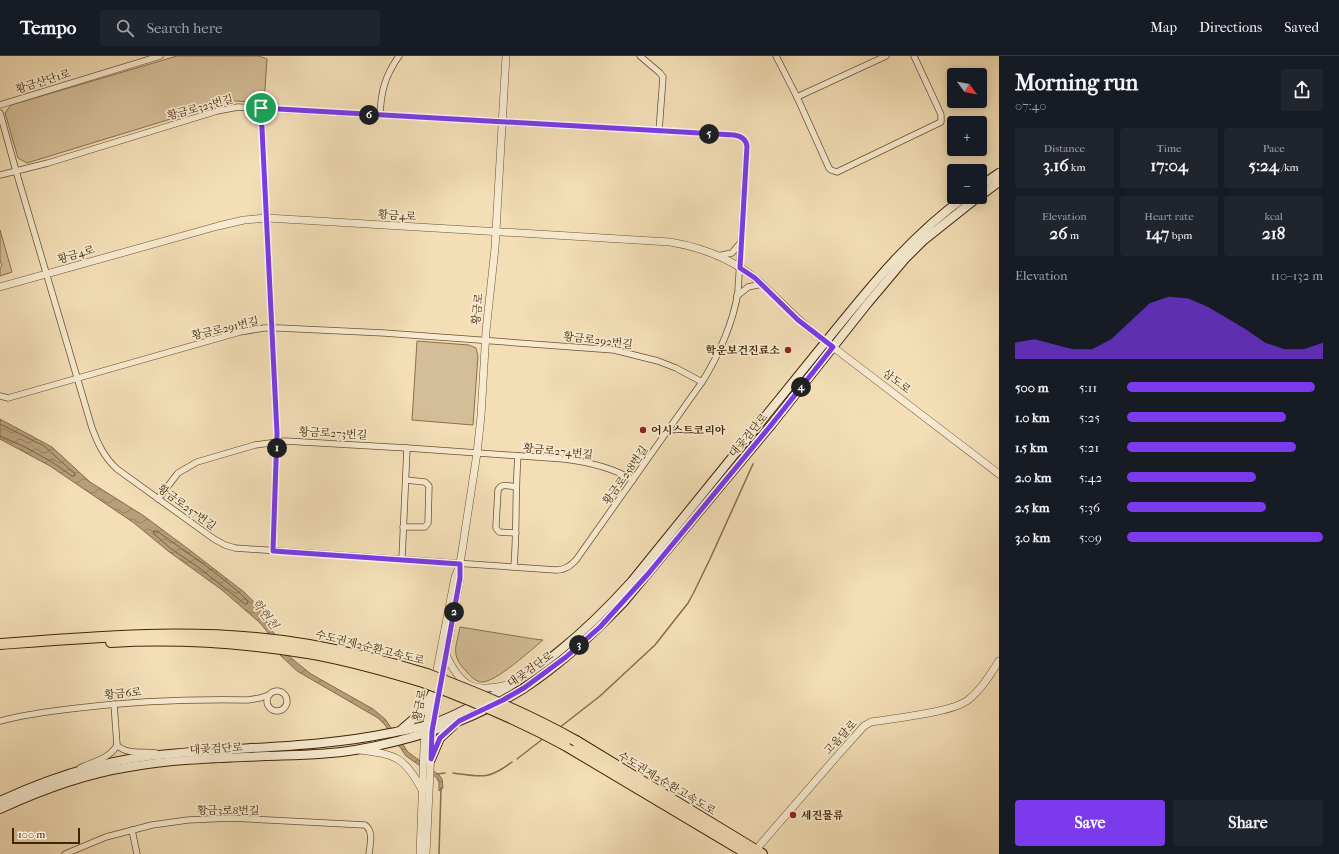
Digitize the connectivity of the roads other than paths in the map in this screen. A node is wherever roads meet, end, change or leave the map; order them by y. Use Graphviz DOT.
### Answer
graph roads {
  1 [pos="160,56"];
  2 [pos="399,56"];
  3 [pos="506,56"];
  4 [pos="640,56"];
  5 [pos="776,56"];
  6 [pos="886,56"];
  7 [pos="914,56"];
  8 [pos="797,97"];
  9 [pos="0,105"];
  10 [pos="261,108"];
  11 [pos="0,113"];
  12 [pos="380,115"];
  13 [pos="502,123"];
  14 [pos="659,131"];
  15 [pos="16,171"];
  16 [pos="999,173"];
  17 [pos="0,175"];
  18 [pos="987,181"];
  19 [pos="999,182"];
  20 [pos="987,190"];
  21 [pos="956,204"];
  22 [pos="969,204"];
  23 [pos="266,218"];
  24 [pos="496,231"];
  25 [pos="741,242"];
  26 [pos="718,256"];
  27 [pos="740,268"];
  28 [pos="47,274"];
  29 [pos="762,284"];
  30 [pos="0,287"];
  31 [pos="737,296"];
  32 [pos="783,304"];
  33 [pos="271,328"];
  34 [pos="486,341"];
  35 [pos="826,341"];
  36 [pos="833,347"];
  37 [pos="77,378"];
  38 [pos="702,382"];
  39 [pos="0,396"];
  40 [pos="278,441"];
  41 [pos="407,448"];
  42 [pos="477,453"];
  43 [pos="518,456"];
  44 [pos="999,474"];
  45 [pos="406,480"];
  46 [pos="633,480"];
  47 [pos="516,487"];
  48 [pos="158,498"];
  49 [pos="403,527"];
  50 [pos="516,533"];
  51 [pos="273,551"];
  52 [pos="402,559"];
  53 [pos="460,564"];
  54 [pos="514,566"];
  55 [pos="254,642"];
  56 [pos="0,644"];
  57 [pos="0,650"];
  58 [pos="446,655"];
  59 [pos="999,661"];
  60 [pos="425,678"];
  61 [pos="514,684"];
  62 [pos="433,692"];
  63 [pos="269,695"];
  64 [pos="248,700"];
  65 [pos="114,704"];
  66 [pos="270,708"];
  67 [pos="0,721"];
  68 [pos="459,721"];
  69 [pos="429,728"];
  70 [pos="403,730"];
  71 [pos="117,745"];
  72 [pos="355,750"];
  73 [pos="432,753"];
  74 [pos="170,754"];
  75 [pos="64,776"];
  76 [pos="423,792"];
  77 [pos="0,801"];
  78 [pos="0,809"];
  79 [pos="132,830"];
  80 [pos="761,850"];
  81 [pos="65,854"];
  82 [pos="137,854"];
  83 [pos="369,854"];
  84 [pos="420,854"];
  85 [pos="426,854"];
  86 [pos="748,854"];
  1 -- 9 [label="street, 황금산단1로"];
  2 -- 12 [label="street"];
  3 -- 13 [label="street, 황금로"];
  4 -- 14 [label="street"];
  5 -- 8 [label="street"];
  6 -- 8 [label="street"];
  7 -- 8 [label="street"];
  10 -- 12 [label="street, 황금로323번길"];
  10 -- 15 [label="street, 황금로323번길"];
  10 -- 23 [label="street"];
  11 -- 15 [label="street"];
  12 -- 13 [label="street, 황금로323번길"];
  13 -- 14 [label="street, 황금로323번길"];
  13 -- 24 [label="street, 황금로"];
  14 -- 25 [label="street, 황금로258번길"];
  15 -- 17 [label="street, 황금로323번길"];
  15 -- 28 [label="street"];
  16 -- 18 [label="main road"];
  19 -- 20 [label="main road, 대곶검단로"];
  21 -- 35 [label="main road, 대곶검단로"];
  22 -- 36 [label="main road, 대곶검단로"];
  23 -- 24 [label="street, 황금4로"];
  23 -- 28 [label="street, 황금4로"];
  23 -- 33 [label="street"];
  24 -- 26 [label="street, 황금4로"];
  24 -- 34 [label="street, 황금로"];
  25 -- 26 [label="street"];
  25 -- 27 [label="street, 황금로258번길"];
  26 -- 27 [label="street, 황금4로"];
  27 -- 29 [label="street, 황금4로"];
  27 -- 31 [label="street, 황금로258번길"];
  28 -- 30 [label="street, 황금4로"];
  28 -- 37 [label="street, 황금로257번길"];
  29 -- 31 [label="street"];
  29 -- 32 [label="street, 황금4로"];
  31 -- 38 [label="street, 황금로258번길"];
  32 -- 35 [label="street, 삼도로"];
  33 -- 34 [label="street, 황금로291번길"];
  33 -- 37 [label="street, 황금로291번길"];
  33 -- 40 [label="street"];
  34 -- 38 [label="street, 황금로292번길"];
  34 -- 42 [label="street, 황금로"];
  35 -- 36 [label="street, 삼도로"];
  35 -- 61 [label="main road, 대곶검단로"];
  36 -- 44 [label="street, 삼도로"];
  36 -- 68 [label="main road, 대곶검단로"];
  37 -- 39 [label="street, 황금로291번길"];
  37 -- 48 [label="street, 황금로257번길"];
  38 -- 46 [label="street, 황금로258번길"];
  40 -- 41 [label="street, 황금로273번길"];
  40 -- 48 [label="street, 황금로273번길"];
  40 -- 51 [label="street"];
  41 -- 42 [label="street, 황금로273번길"];
  41 -- 45 [label="street"];
  42 -- 43 [label="street, 황금로274번길"];
  42 -- 53 [label="street, 황금로"];
  43 -- 46 [label="street, 황금로274번길"];
  43 -- 47 [label="street"];
  45 -- 49 [label="street"];
  45 -- 49 [label="street"];
  46 -- 54 [label="street, 황금로258번길"];
  47 -- 50 [label="street"];
  47 -- 50 [label="street"];
  48 -- 51 [label="street, 황금로257번길"];
  49 -- 52 [label="street"];
  50 -- 54 [label="street"];
  51 -- 52 [label="street, 황금로257번길"];
  52 -- 53 [label="street, 황금로257번길"];
  53 -- 54 [label="street, 황금로258번길"];
  53 -- 58 [label="street, 황금로"];
  53 -- 62 [label="street, 황금로"];
  55 -- 56 [label="highway, 수도권제2순환고속도로"];
  55 -- 57 [label="highway, 수도권제2순환고속도로"];
  55 -- 60 [label="highway, 수도권제2순환고속도로"];
  55 -- 60 [label="highway, 수도권제2순환고속도로"];
  58 -- 61 [label="street"];
  58 -- 69 [label="street, 황금로"];
  59 -- 80 [label="street, 고음달로"];
  60 -- 80 [label="highway, 수도권제2순환고속도로, bridge"];
  60 -- 86 [label="highway, 수도권제2순환고속도로, bridge"];
  61 -- 69 [label="main road, 대곶검단로"];
  62 -- 69 [label="street, 황금로"];
  62 -- 70 [label="main road"];
  63 -- 64 [label="street"];
  63 -- 66 [label="street"];
  63 -- 66 [label="street"];
  64 -- 65 [label="street, 황금6로"];
  64 -- 66 [label="street"];
  65 -- 67 [label="street, 황금6로"];
  65 -- 71 [label="street"];
  68 -- 69 [label="main road, 대곶검단로"];
  68 -- 73 [label="main road"];
  69 -- 70 [label="main road, 대곶검단로"];
  69 -- 72 [label="main road, 대곶검단로"];
  69 -- 73 [label="street, 황금로"];
  69 -- 76 [label="street, 황금로"];
  70 -- 74 [label="main road, 대곶검단로"];
  71 -- 74 [label="street"];
  71 -- 75 [label="street"];
  72 -- 76 [label="street"];
  72 -- 78 [label="main road, 대곶검단로"];
  73 -- 85 [label="street, 황금로"];
  74 -- 75 [label="main road, 대곶검단로"];
  75 -- 77 [label="main road, 대곶검단로"];
  76 -- 84 [label="street, 황금로"];
  79 -- 81 [label="street, 황금3로8번길"];
  79 -- 82 [label="street"];
  79 -- 83 [label="street, 황금3로8번길"];
}
